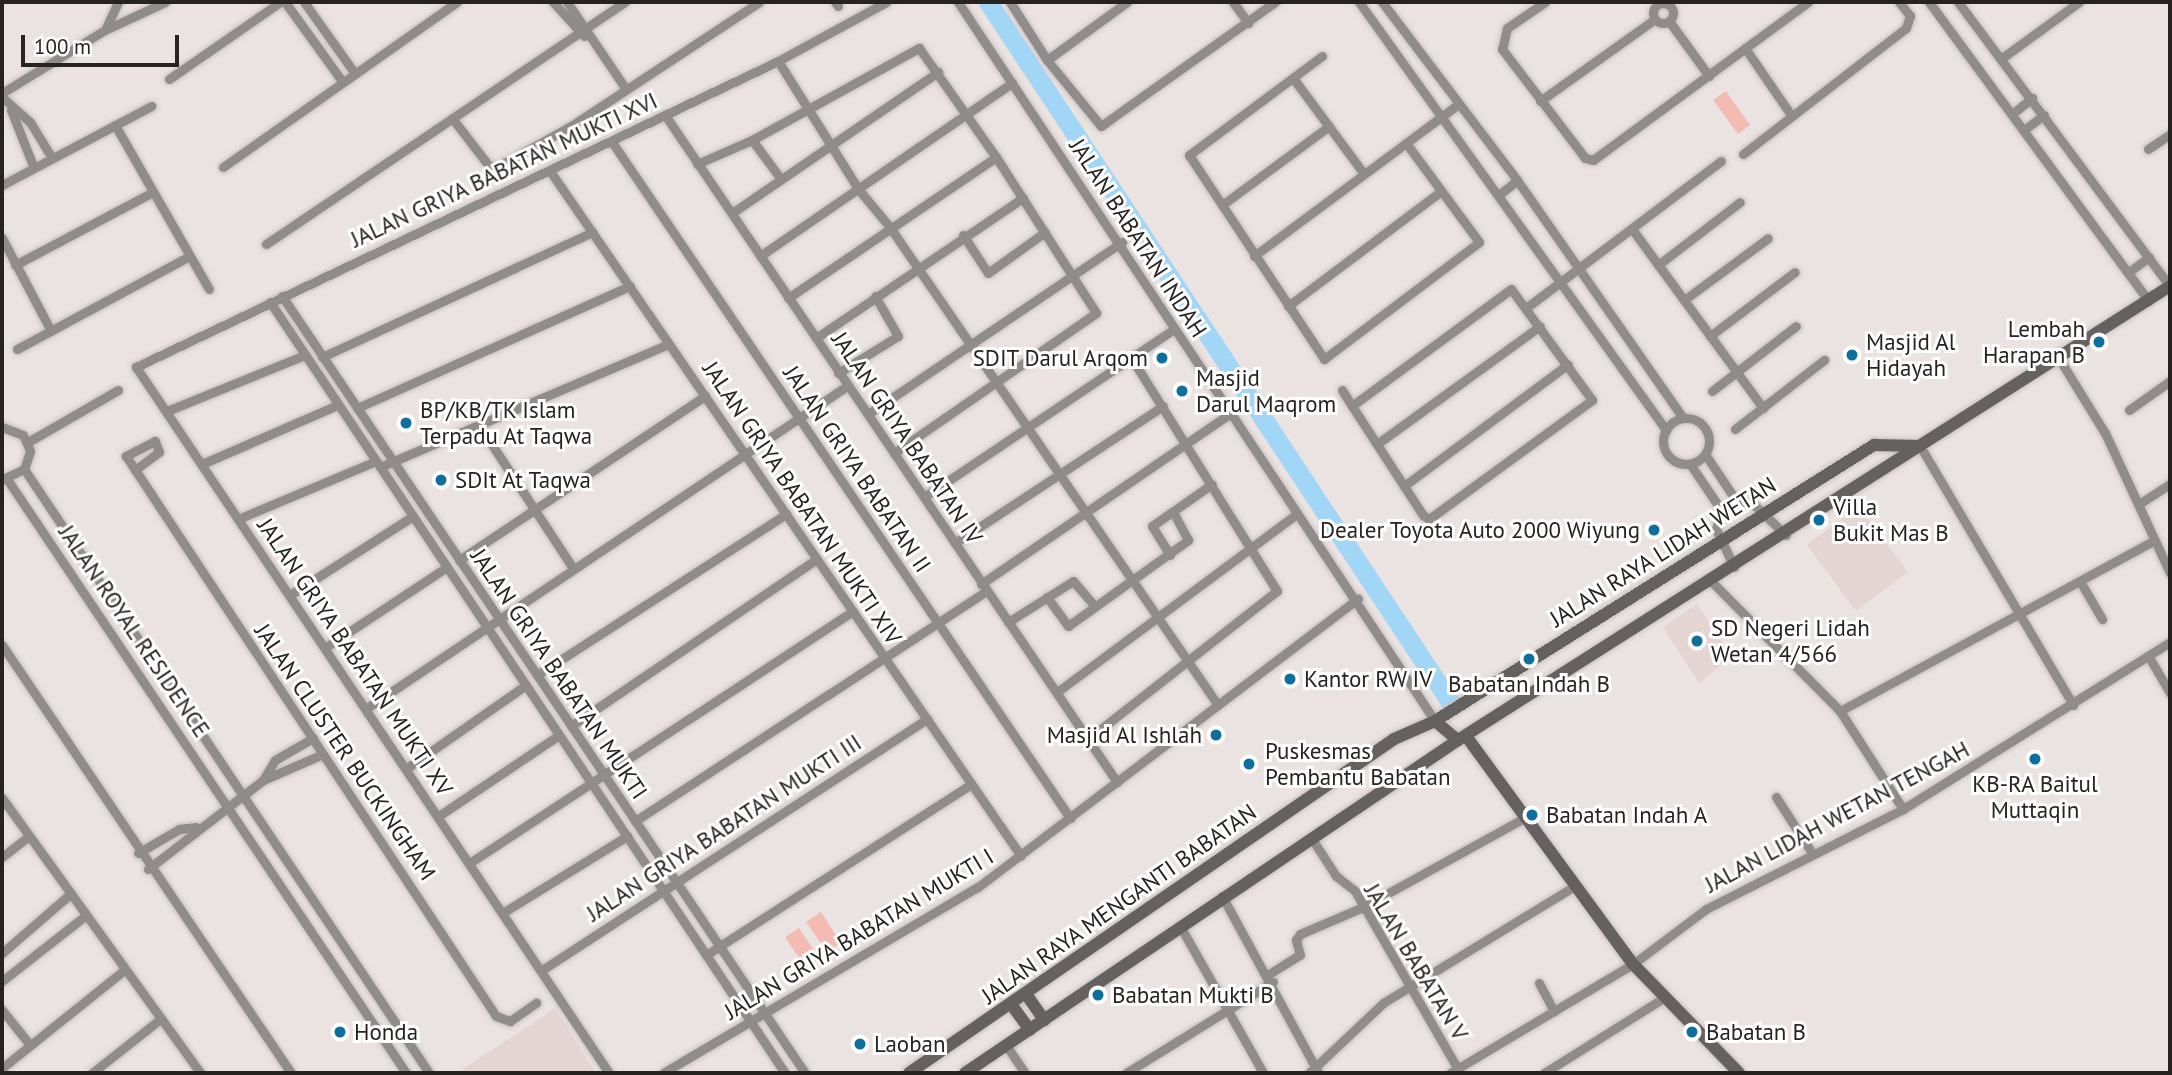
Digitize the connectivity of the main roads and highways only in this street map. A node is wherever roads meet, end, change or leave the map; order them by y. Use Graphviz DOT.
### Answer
graph roads {
  1 [pos="2169,290"];
  2 [pos="1920,446"];
  3 [pos="1435,721"];
  4 [pos="1462,738"];
  5 [pos="1035,1008"];
  6 [pos="1021,1018"];
  7 [pos="1732,1071"];
  8 [pos="909,1073"];
  9 [pos="965,1073"];
  1 -- 2 [label="main road"];
  2 -- 3 [label="main road, JALAN RAYA LIDAH WETAN"];
  2 -- 4 [label="main road"];
  3 -- 4 [label="main road"];
  3 -- 5 [label="main road, JALAN RAYA MENGANTI BABATAN"];
  4 -- 5 [label="main road, JALAN RAYA MENGANTI BABATAN"];
  4 -- 7 [label="main road"];
  5 -- 6 [label="main road, JALAN RAYA MENGANTI BABATAN"];
  5 -- 6 [label="main road, JALAN RAYA MENGANTI BABATAN"];
  6 -- 8 [label="main road, JALAN RAYA MENGANTI BABATAN"];
  6 -- 9 [label="main road, JALAN RAYA MENGANTI BABATAN"];
}
